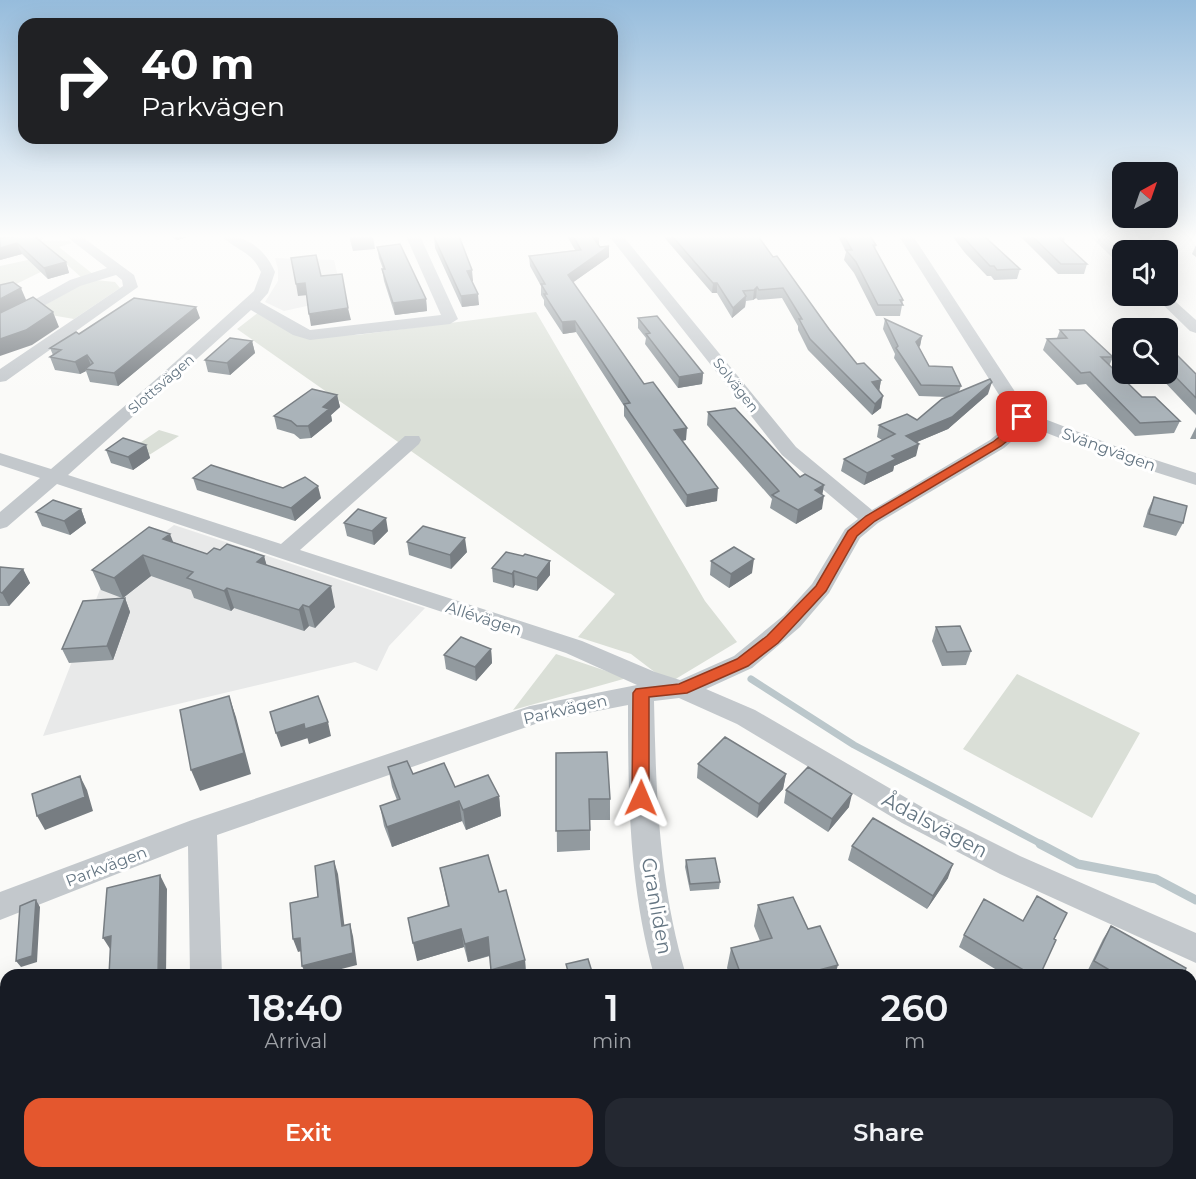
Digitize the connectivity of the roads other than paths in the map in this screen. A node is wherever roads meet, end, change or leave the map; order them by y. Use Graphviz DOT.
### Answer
graph roads {
  1 [pos="61,291"];
  2 [pos="127,291"];
  3 [pos="262,291"];
  4 [pos="438,291"];
  5 [pos="660,291"];
  6 [pos="941,291"];
  7 [pos="252,304"];
  8 [pos="1172,306"];
  9 [pos="0,325"];
  10 [pos="1196,328"];
  11 [pos="0,377"];
  12 [pos="1022,417"];
  13 [pos="412,440"];
  14 [pos="0,459"];
  15 [pos="54,477"];
  16 [pos="1196,479"];
  17 [pos="871,519"];
  18 [pos="0,523"];
  19 [pos="285,552"];
  20 [pos="681,689"];
  21 [pos="641,693"];
  22 [pos="202,828"];
  23 [pos="0,906"];
  24 [pos="1196,948"];
  25 [pos="206,969"];
  26 [pos="668,969"];
  1 -- 9 [label="street"];
  2 -- 11 [label="street"];
  3 -- 7 [label="street, Slottsvägen"];
  4 -- 7 [label="street"];
  5 -- 17 [label="street, Solvägen"];
  6 -- 12 [label="street"];
  7 -- 15 [label="street, Slottsvägen"];
  8 -- 10 [label="street"];
  12 -- 16 [label="street, Svängvägen"];
  12 -- 17 [label="street, Parkvägen"];
  13 -- 19 [label="street"];
  14 -- 15 [label="street, Allévägen"];
  15 -- 18 [label="street, Slottsvägen"];
  15 -- 19 [label="street, Allévägen"];
  17 -- 20 [label="street, Parkvägen"];
  19 -- 20 [label="street, Allévägen"];
  20 -- 21 [label="street, Parkvägen"];
  20 -- 24 [label="street, Ådalsvägen"];
  21 -- 22 [label="street, Parkvägen"];
  21 -- 26 [label="street, Granliden"];
  22 -- 23 [label="street, Parkvägen"];
  22 -- 25 [label="street"];
}
